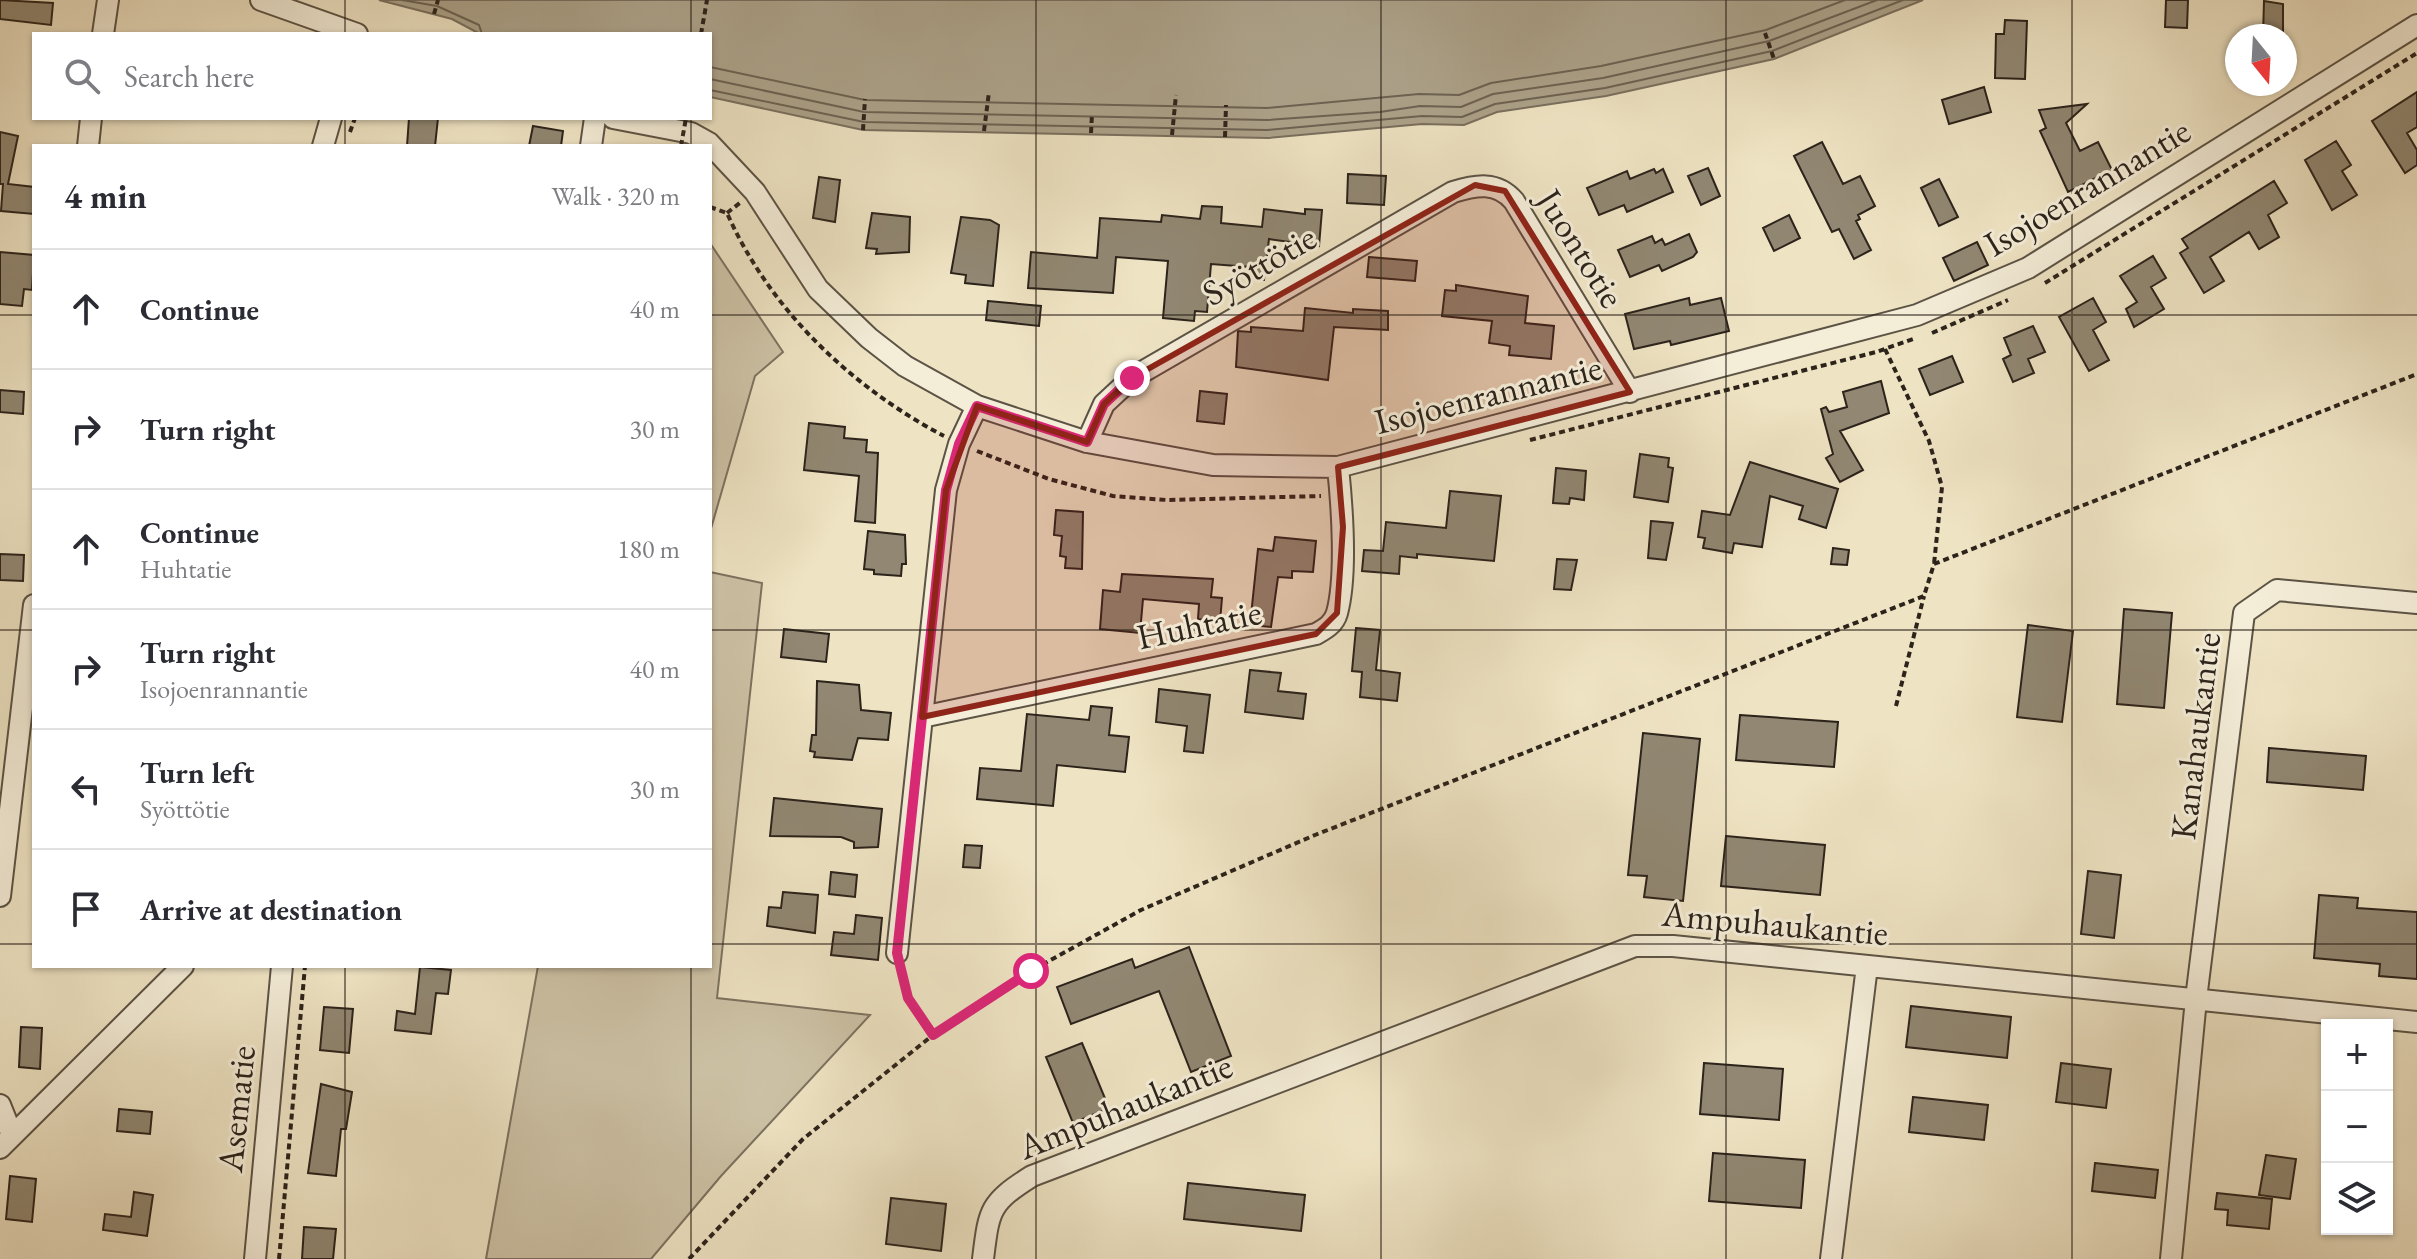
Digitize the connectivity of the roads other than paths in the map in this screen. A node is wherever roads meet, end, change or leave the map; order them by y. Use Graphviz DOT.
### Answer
graph roads {
  1 [pos="108,0"];
  2 [pos="261,0"];
  3 [pos="2417,25"];
  4 [pos="103,32"];
  5 [pos="349,32"];
  6 [pos="91,120"];
  7 [pos="330,120"];
  8 [pos="595,120"];
  9 [pos="623,120"];
  10 [pos="88,144"];
  11 [pos="324,144"];
  12 [pos="591,144"];
  13 [pos="710,144"];
  14 [pos="712,146"];
  15 [pos="1494,187"];
  16 [pos="1630,392"];
  17 [pos="977,406"];
  18 [pos="1087,442"];
  19 [pos="1338,467"];
  20 [pos="2417,603"];
  21 [pos="32,622"];
  22 [pos="922,717"];
  23 [pos="0,896"];
  24 [pos="897,953"];
  25 [pos="1867,966"];
  26 [pos="181,968"];
  27 [pos="282,968"];
  28 [pos="2196,999"];
  29 [pos="2417,1022"];
  30 [pos="0,1105"];
  31 [pos="6,1142"];
  32 [pos="255,1259"];
  33 [pos="983,1259"];
  34 [pos="1831,1259"];
  35 [pos="2171,1259"];
  1 -- 4 [label="street"];
  2 -- 5 [label="street"];
  3 -- 16 [label="street, Isojoenrannantie"];
  6 -- 10 [label="street"];
  7 -- 11 [label="street"];
  8 -- 12 [label="street"];
  9 -- 13 [label="street, Isojoenrannantie"];
  14 -- 17 [label="street, Isojoenrannantie"];
  15 -- 16 [label="street, Juontotie"];
  15 -- 18 [label="street, Syöttötie"];
  16 -- 19 [label="street, Isojoenrannantie"];
  17 -- 18 [label="street, Isojoenrannantie"];
  17 -- 22 [label="street"];
  18 -- 19 [label="street, Isojoenrannantie"];
  19 -- 22 [label="street, Huhtatie"];
  20 -- 28 [label="street, Kanahaukantie"];
  21 -- 23 [label="street"];
  22 -- 24 [label="street"];
  25 -- 28 [label="street, Ampuhaukantie"];
  25 -- 33 [label="street, Ampuhaukantie"];
  25 -- 34 [label="street"];
  26 -- 31 [label="street"];
  27 -- 32 [label="street, Asematie"];
  28 -- 29 [label="street, Ampuhaukantie"];
  28 -- 35 [label="street, Kanahaukantie"];
  30 -- 31 [label="street"];
}
